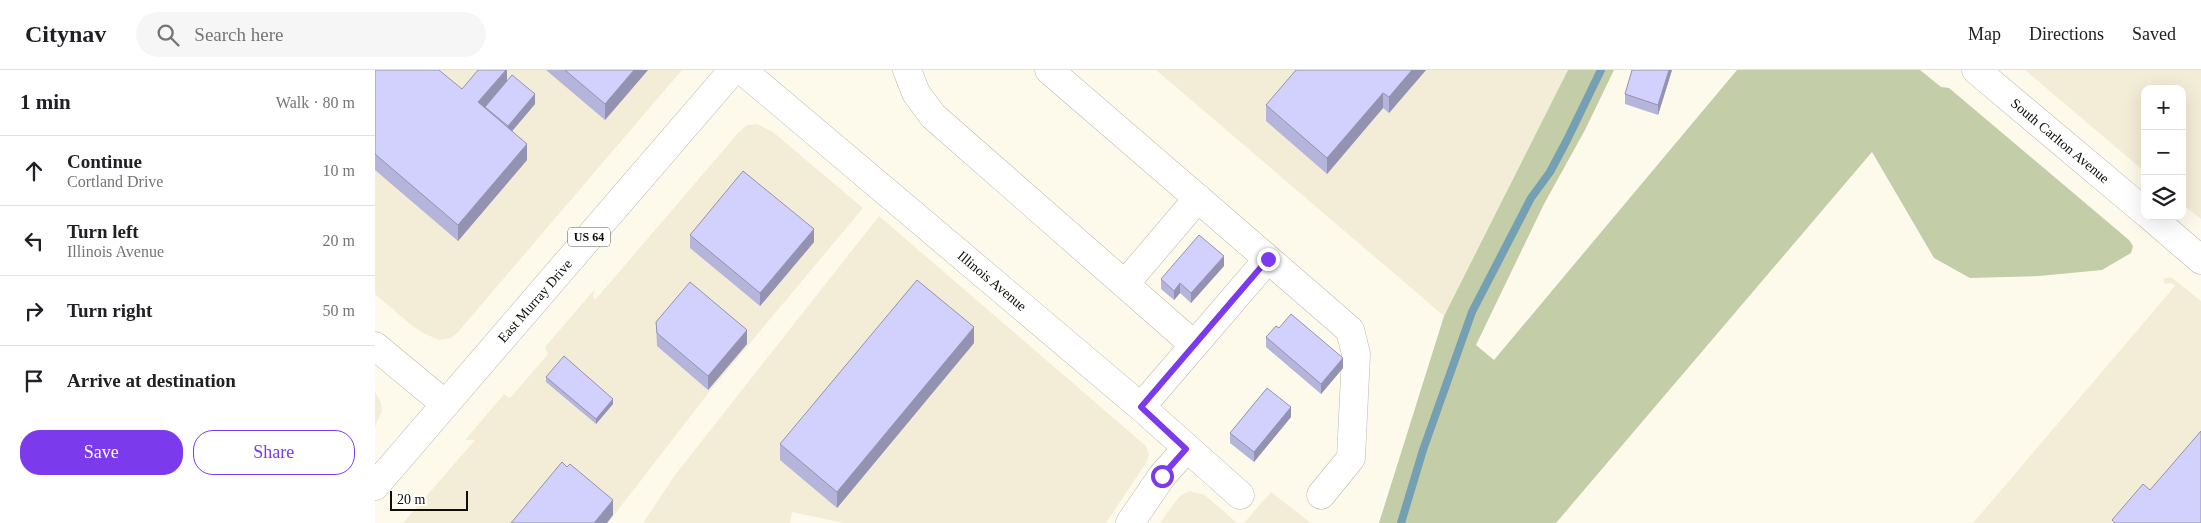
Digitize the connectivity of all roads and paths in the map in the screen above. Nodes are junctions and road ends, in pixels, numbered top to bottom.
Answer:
1 (733, 70) edge
2 (742, 70) edge
3 (907, 70) edge
4 (1049, 70) edge
5 (1976, 70) edge
6 (1198, 198) junction
7 (2141, 209) edge
8 (2155, 220) edge
9 (1268, 259) junction
10 (2201, 260) edge
11 (1125, 284) junction
12 (1193, 344) junction
13 (375, 346) edge
14 (445, 404) junction
15 (1141, 407) junction
16 (1186, 449) junction
17 (375, 486) edge
18 (1240, 495) dead end
19 (1321, 495) dead end
20 (1130, 523) edge

1 - 14 main road, East Murray Drive / US 64
2 - 15 main road, Illinois Avenue
3 - 11 main road
4 - 6 main road
5 - 7 main road, South Carlton Avenue
6 - 9 main road
6 - 11 main road
8 - 10 main road
9 - 12 main road
9 - 19 main road
11 - 12 main road
12 - 15 main road
13 - 14 main road
14 - 17 main road, East Murray Drive / US 64
15 - 16 main road, Illinois Avenue
16 - 18 main road, Illinois Avenue
16 - 20 main road

